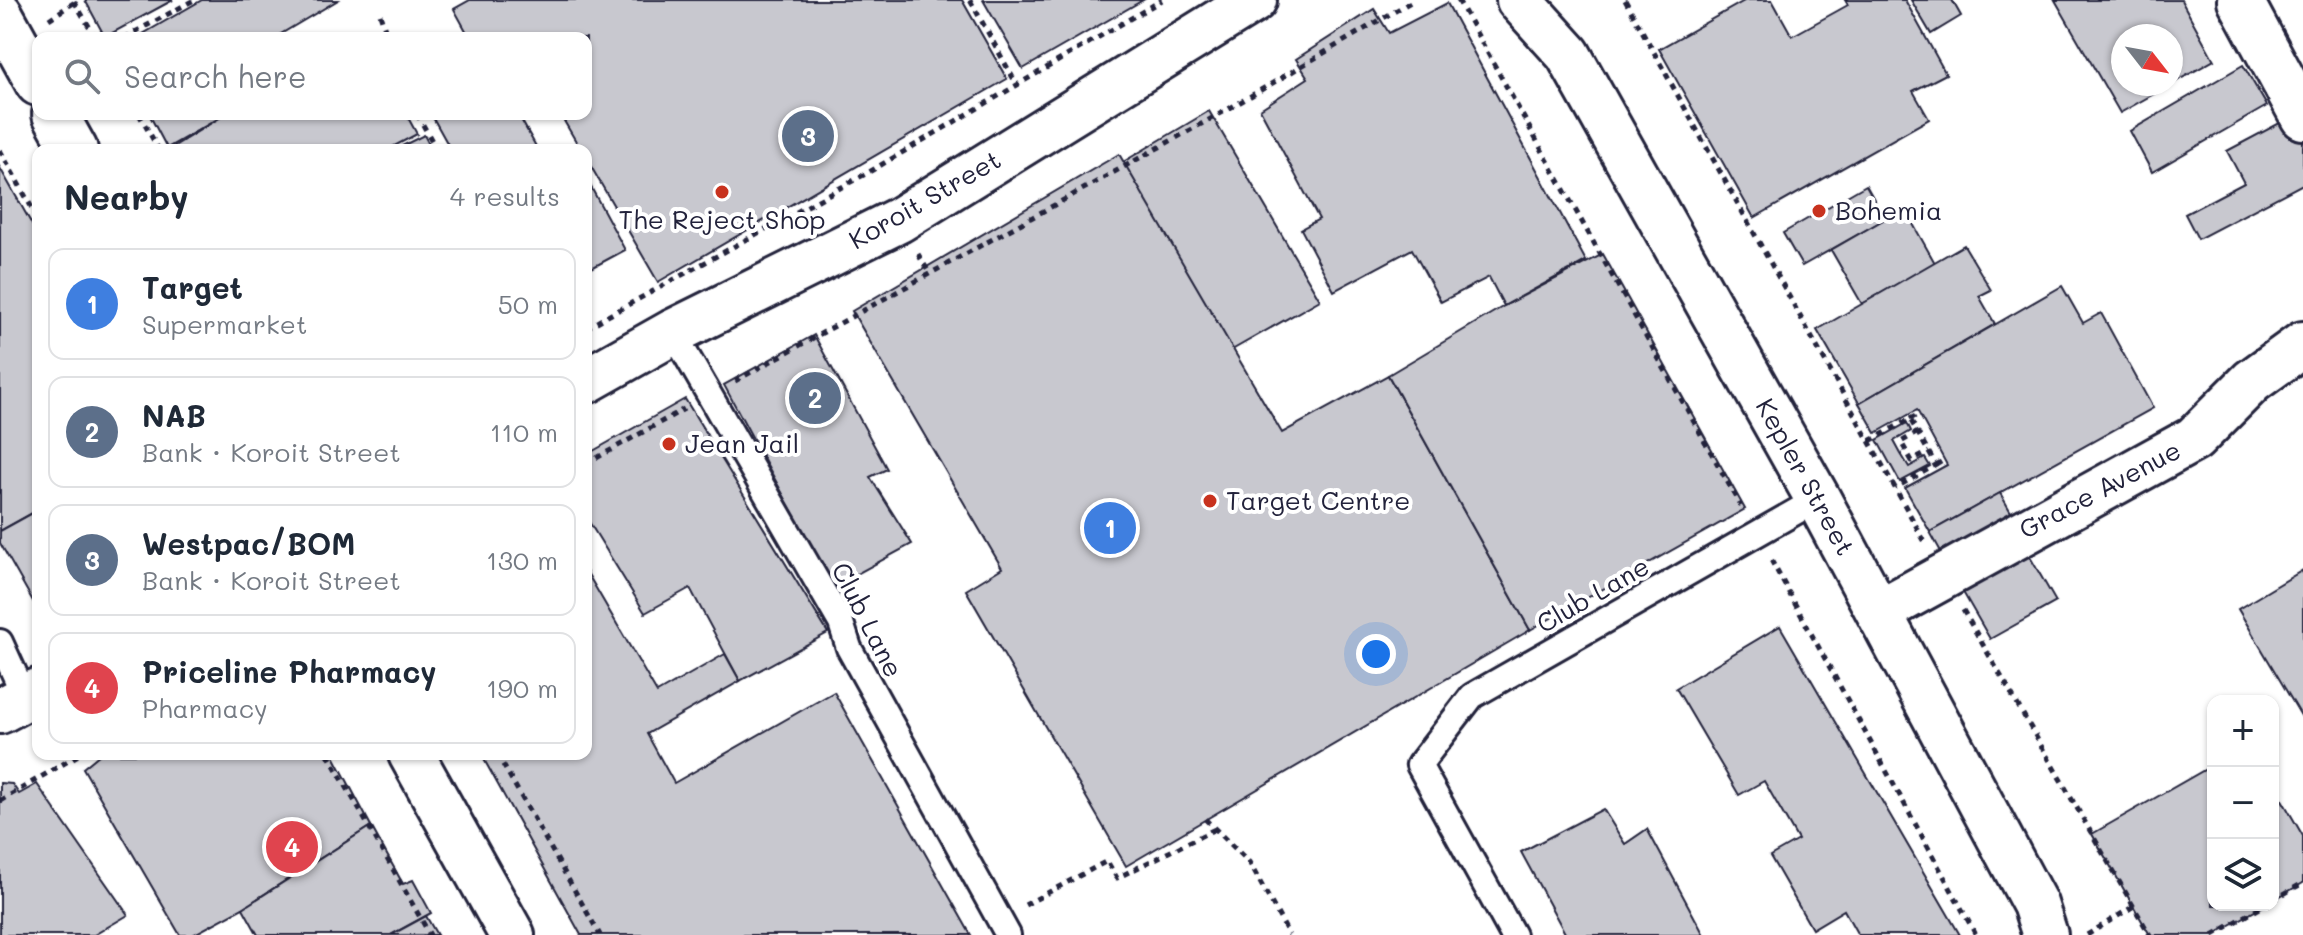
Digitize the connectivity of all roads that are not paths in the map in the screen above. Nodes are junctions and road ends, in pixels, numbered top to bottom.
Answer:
1 (1254, 0) edge
2 (1519, 0) edge
3 (1552, 0) edge
4 (2240, 0) edge
5 (0, 14) edge
6 (1568, 54) junction
7 (32, 72) edge
8 (2303, 117) edge
9 (58, 120) edge
10 (72, 144) edge
11 (673, 332) junction
12 (2303, 344) edge
13 (592, 378) edge
14 (1818, 499) junction
15 (1879, 612) junction
16 (0, 642) edge
17 (21, 700) edge
18 (414, 760) edge
19 (2040, 920) edge
20 (1003, 927) edge
21 (512, 935) edge
22 (1513, 935) edge
23 (2066, 935) edge

1 - 11 street, Koroit Street
2 - 6 street, Kepler Street
3 - 6 street, Kepler Street
4 - 8 street
5 - 7 street
6 - 14 street, Kepler Street
9 - 10 street
11 - 13 street, Koroit Street
11 - 20 lane, Club Lane
12 - 15 street, Grace Avenue
14 - 15 street, Kepler Street
14 - 22 lane, Club Lane
15 - 19 street, Kepler Street
16 - 17 lane
18 - 21 street
19 - 23 street, Kepler Street

